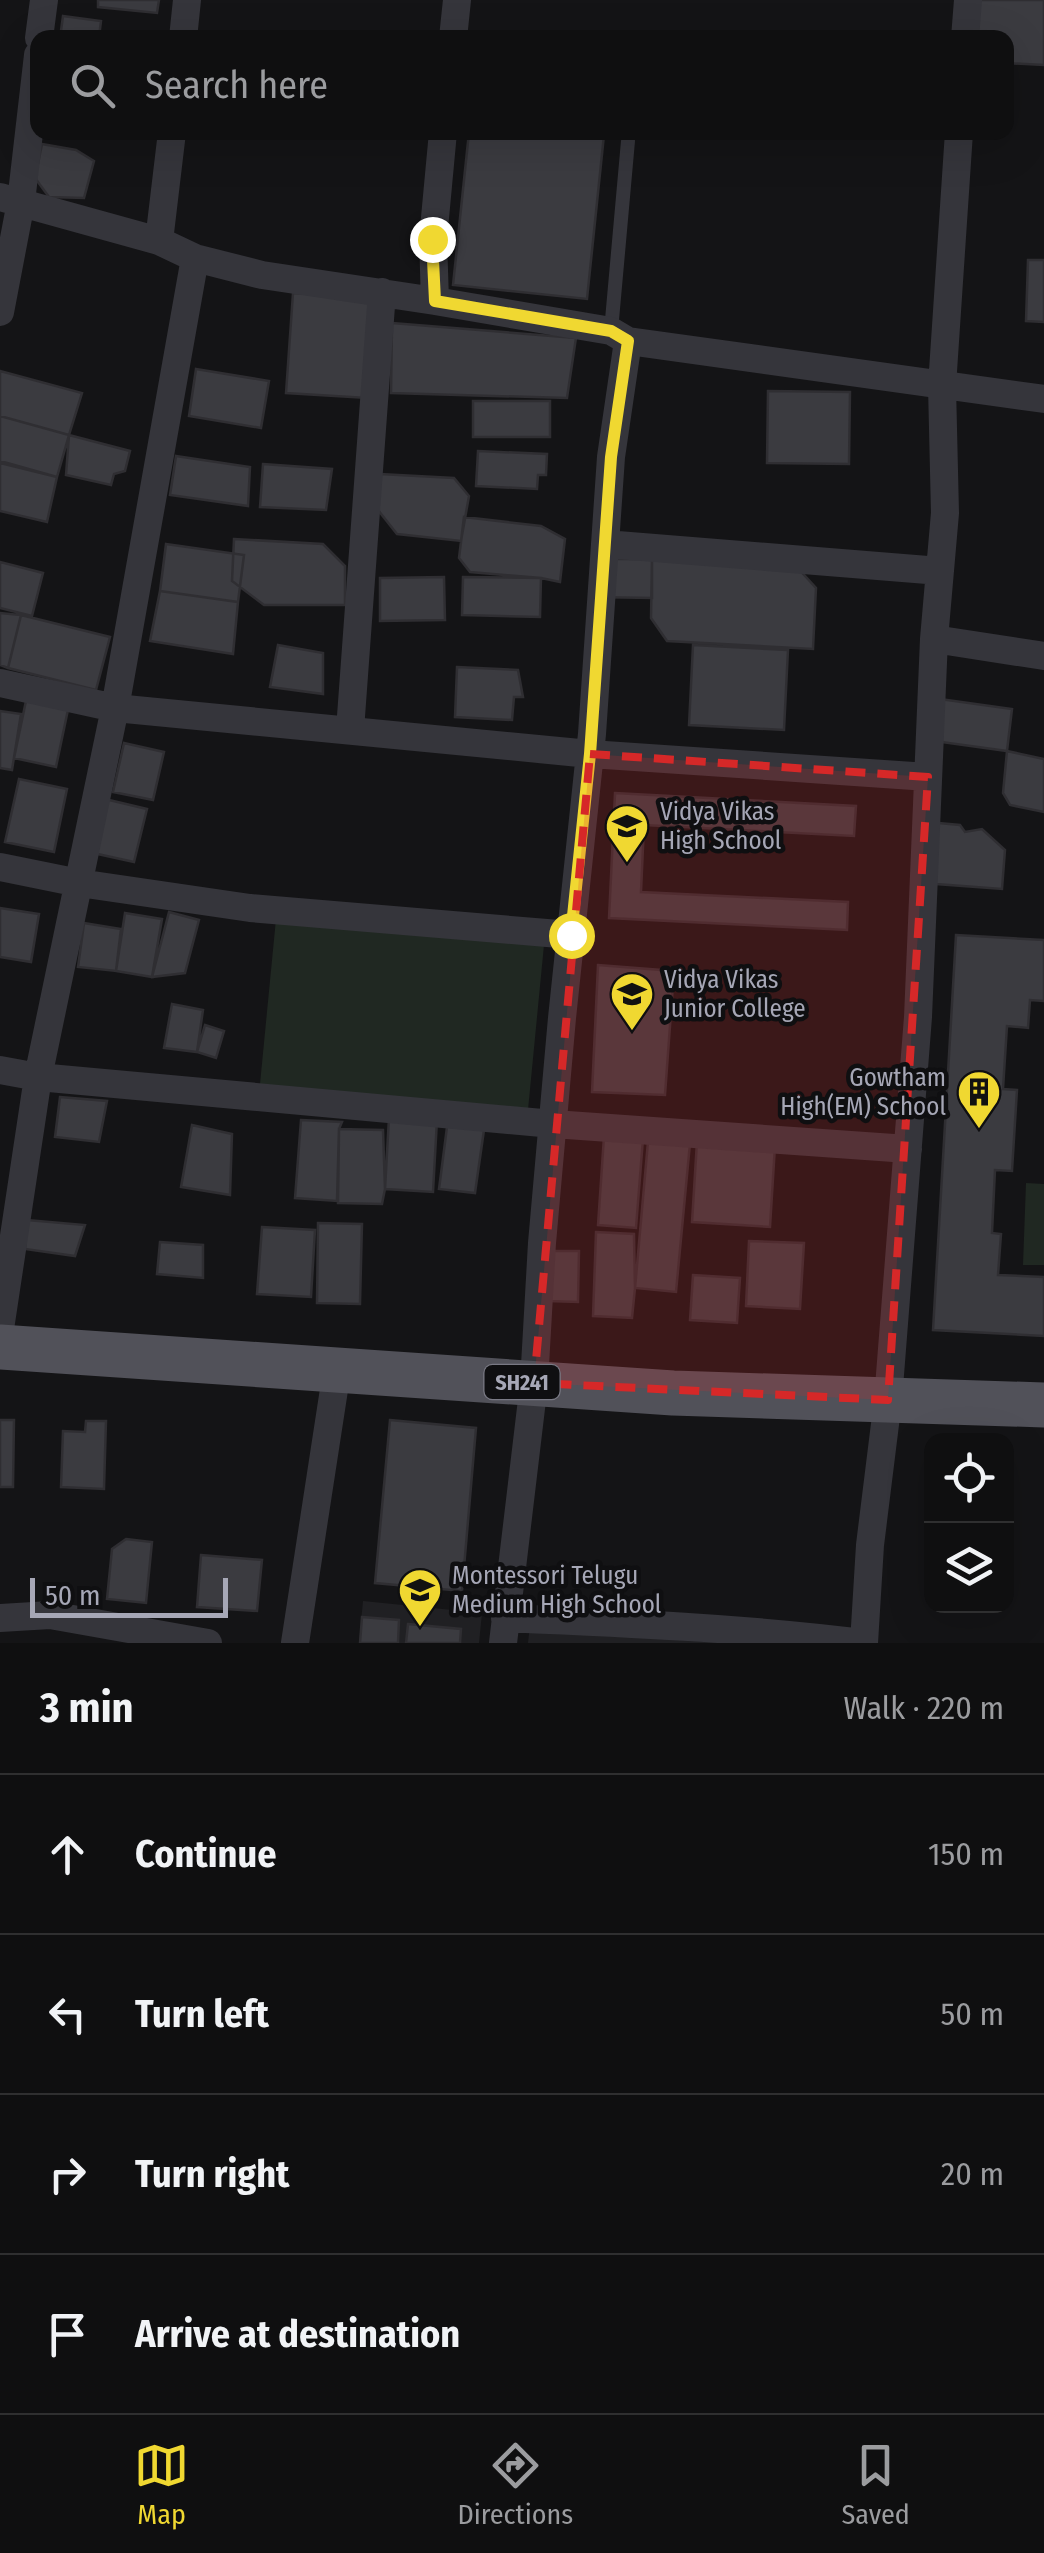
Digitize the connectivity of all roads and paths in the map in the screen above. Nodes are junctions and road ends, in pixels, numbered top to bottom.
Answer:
1 (44, 0) edge
2 (188, 0) edge
3 (457, 0) edge
4 (968, 0) edge
5 (41, 30) edge
6 (184, 30) edge
7 (454, 30) edge
8 (966, 30) edge
9 (30, 96) edge
10 (171, 140) edge
11 (442, 140) edge
12 (958, 140) edge
13 (628, 141) dead end
14 (10, 200) edge
15 (159, 241) junction
16 (195, 258) junction
17 (382, 292) junction
18 (435, 301) junction
19 (0, 312) edge
20 (619, 336) junction
21 (942, 386) junction
22 (1044, 399) edge
23 (605, 544) junction
24 (940, 571) junction
25 (934, 640) junction
26 (1044, 656) edge
27 (0, 683) edge
28 (115, 708) junction
29 (350, 730) junction
30 (590, 754) junction
31 (928, 777) junction
32 (0, 867) edge
33 (79, 883) junction
34 (571, 935) junction
35 (0, 1070) edge
36 (38, 1077) junction
37 (553, 1124) junction
38 (908, 1149) junction
39 (0, 1329) edge
40 (0, 1348) edge
41 (337, 1370) junction
42 (534, 1383) junction
43 (888, 1400) junction
44 (1044, 1404) edge
45 (0, 1618) edge
46 (504, 1630) edge
47 (208, 1643) edge
48 (295, 1643) edge
49 (864, 1643) edge

1 - 5 street
2 - 6 street
3 - 7 street
4 - 8 street
9 - 14 street
10 - 15 street
11 - 18 street
12 - 21 street
13 - 20 lane
14 - 15 street
14 - 19 street
15 - 16 street
16 - 17 street
16 - 28 street
17 - 18 street
17 - 29 street
18 - 20 street
20 - 21 street
20 - 23 street
21 - 22 street
21 - 24 street
23 - 24 street
23 - 30 street
24 - 25 street
25 - 26 street
25 - 31 street
27 - 28 street
28 - 29 street
28 - 33 street
29 - 30 street
30 - 31 street
30 - 34 street
31 - 38 street
32 - 33 street
33 - 34 street
33 - 36 street
34 - 37 street
35 - 36 street
36 - 37 street
36 - 39 street
37 - 38 street
37 - 42 street
38 - 43 street
40 - 41 main road, SH241
41 - 42 main road, SH241
41 - 48 street
42 - 43 main road, SH241
42 - 46 street
43 - 44 main road, SH241
43 - 49 street
45 - 47 street
46 - 49 street

